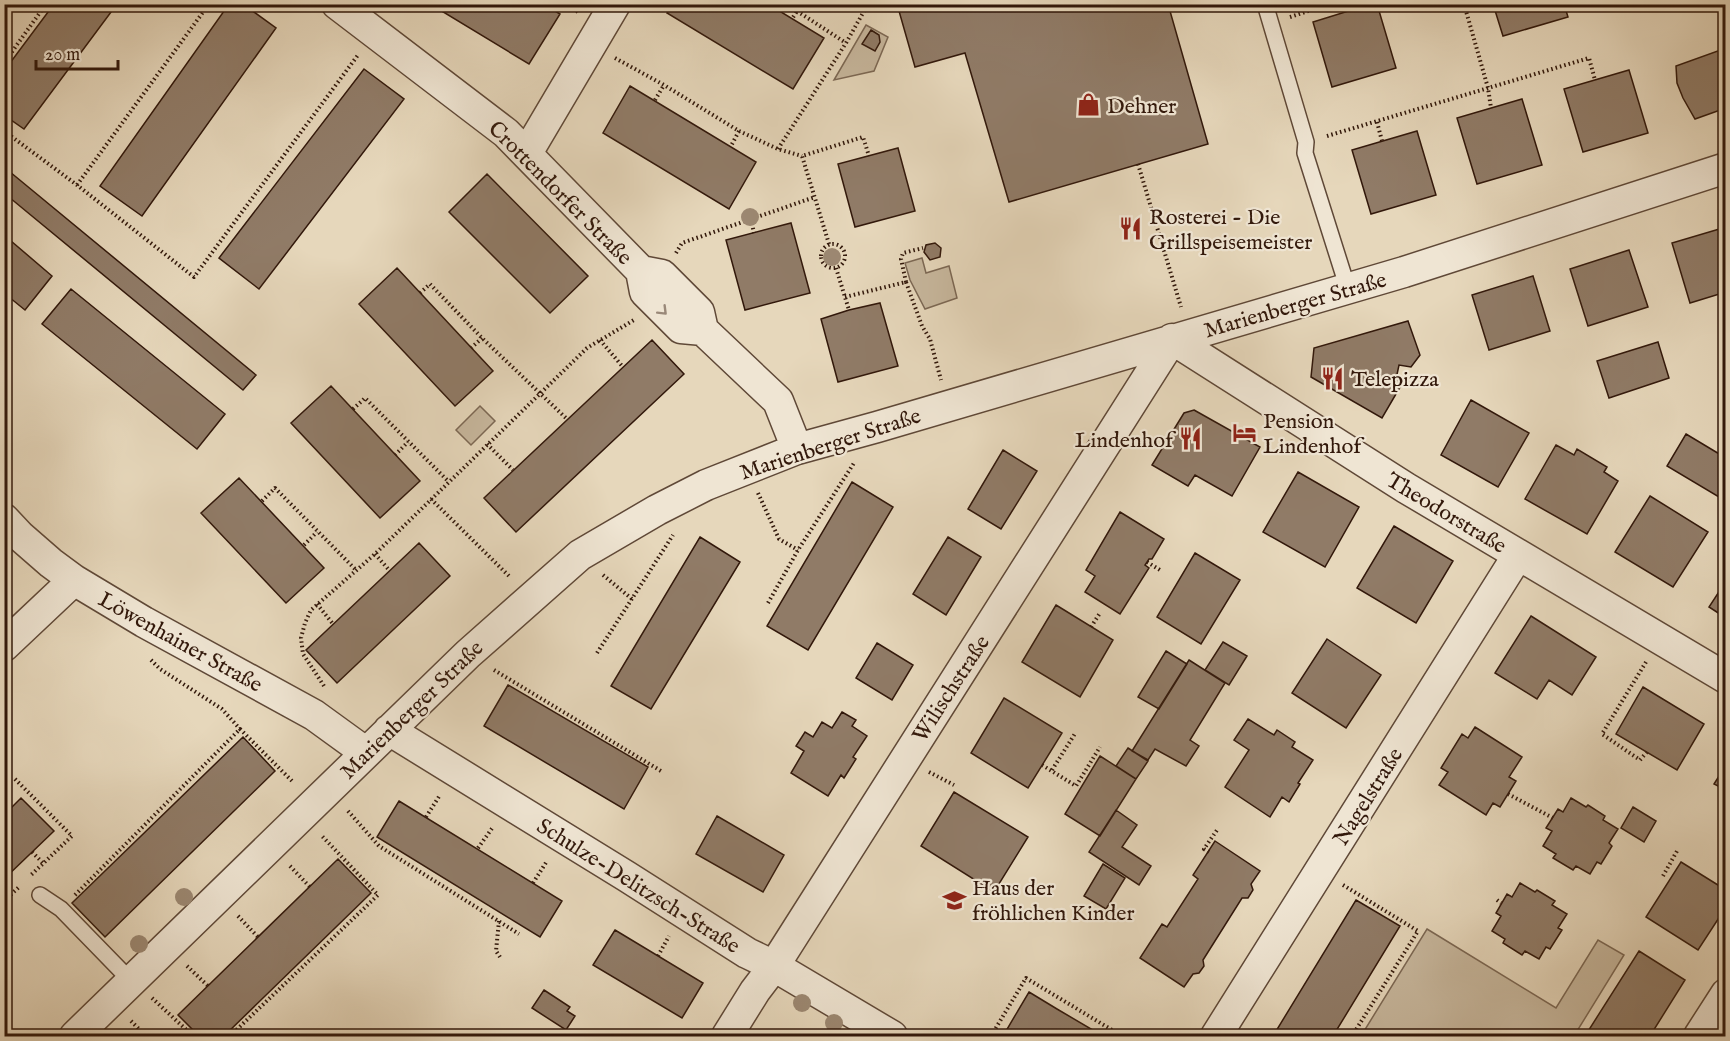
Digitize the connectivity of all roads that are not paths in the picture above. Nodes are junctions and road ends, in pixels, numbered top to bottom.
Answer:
1 (337, 4) edge
2 (615, 4) edge
3 (1265, 4) edge
4 (527, 153) junction
5 (1725, 168) edge
6 (640, 271) junction
7 (1348, 289) junction
8 (703, 330) junction
9 (1180, 337) junction
10 (797, 448) junction
11 (4, 519) edge
12 (1518, 555) junction
13 (74, 580) junction
14 (4, 646) edge
15 (1725, 678) edge
16 (389, 730) junction
17 (365, 753) junction
18 (40, 895) dead end
19 (774, 966) junction
20 (141, 989) junction
21 (1725, 994) edge
22 (75, 1036) edge
23 (727, 1036) edge
24 (892, 1036) edge
25 (1216, 1036) edge
26 (1699, 1036) edge

1 - 4 street, Crottendorfer Straße
2 - 4 street
3 - 7 lane
4 - 6 street, Crottendorfer Straße
5 - 7 street, Marienberger Straße
6 - 8 street, Crottendorfer Straße
6 -> 8 street, Crottendorfer Straße
7 - 9 street, Marienberger Straße
8 - 10 street, Crottendorfer Straße
9 - 10 street, Marienberger Straße
9 - 12 street, Theodorstraße
9 - 19 street, Wilischstraße
10 - 16 street, Marienberger Straße
11 - 13 street, Löwenhainer Straße
12 - 15 street, Theodorstraße
12 - 25 street, Nagelstraße
13 - 14 street
13 - 17 street, Löwenhainer Straße
16 - 17 street, Marienberger Straße
16 - 19 street, Schulze-Delitzsch-Straße
17 - 20 street, Marienberger Straße
18 - 20 lane
19 - 23 street, Wilischstraße
19 - 24 street, Schulze-Delitzsch-Straße
20 - 22 street, Marienberger Straße
21 - 26 street

